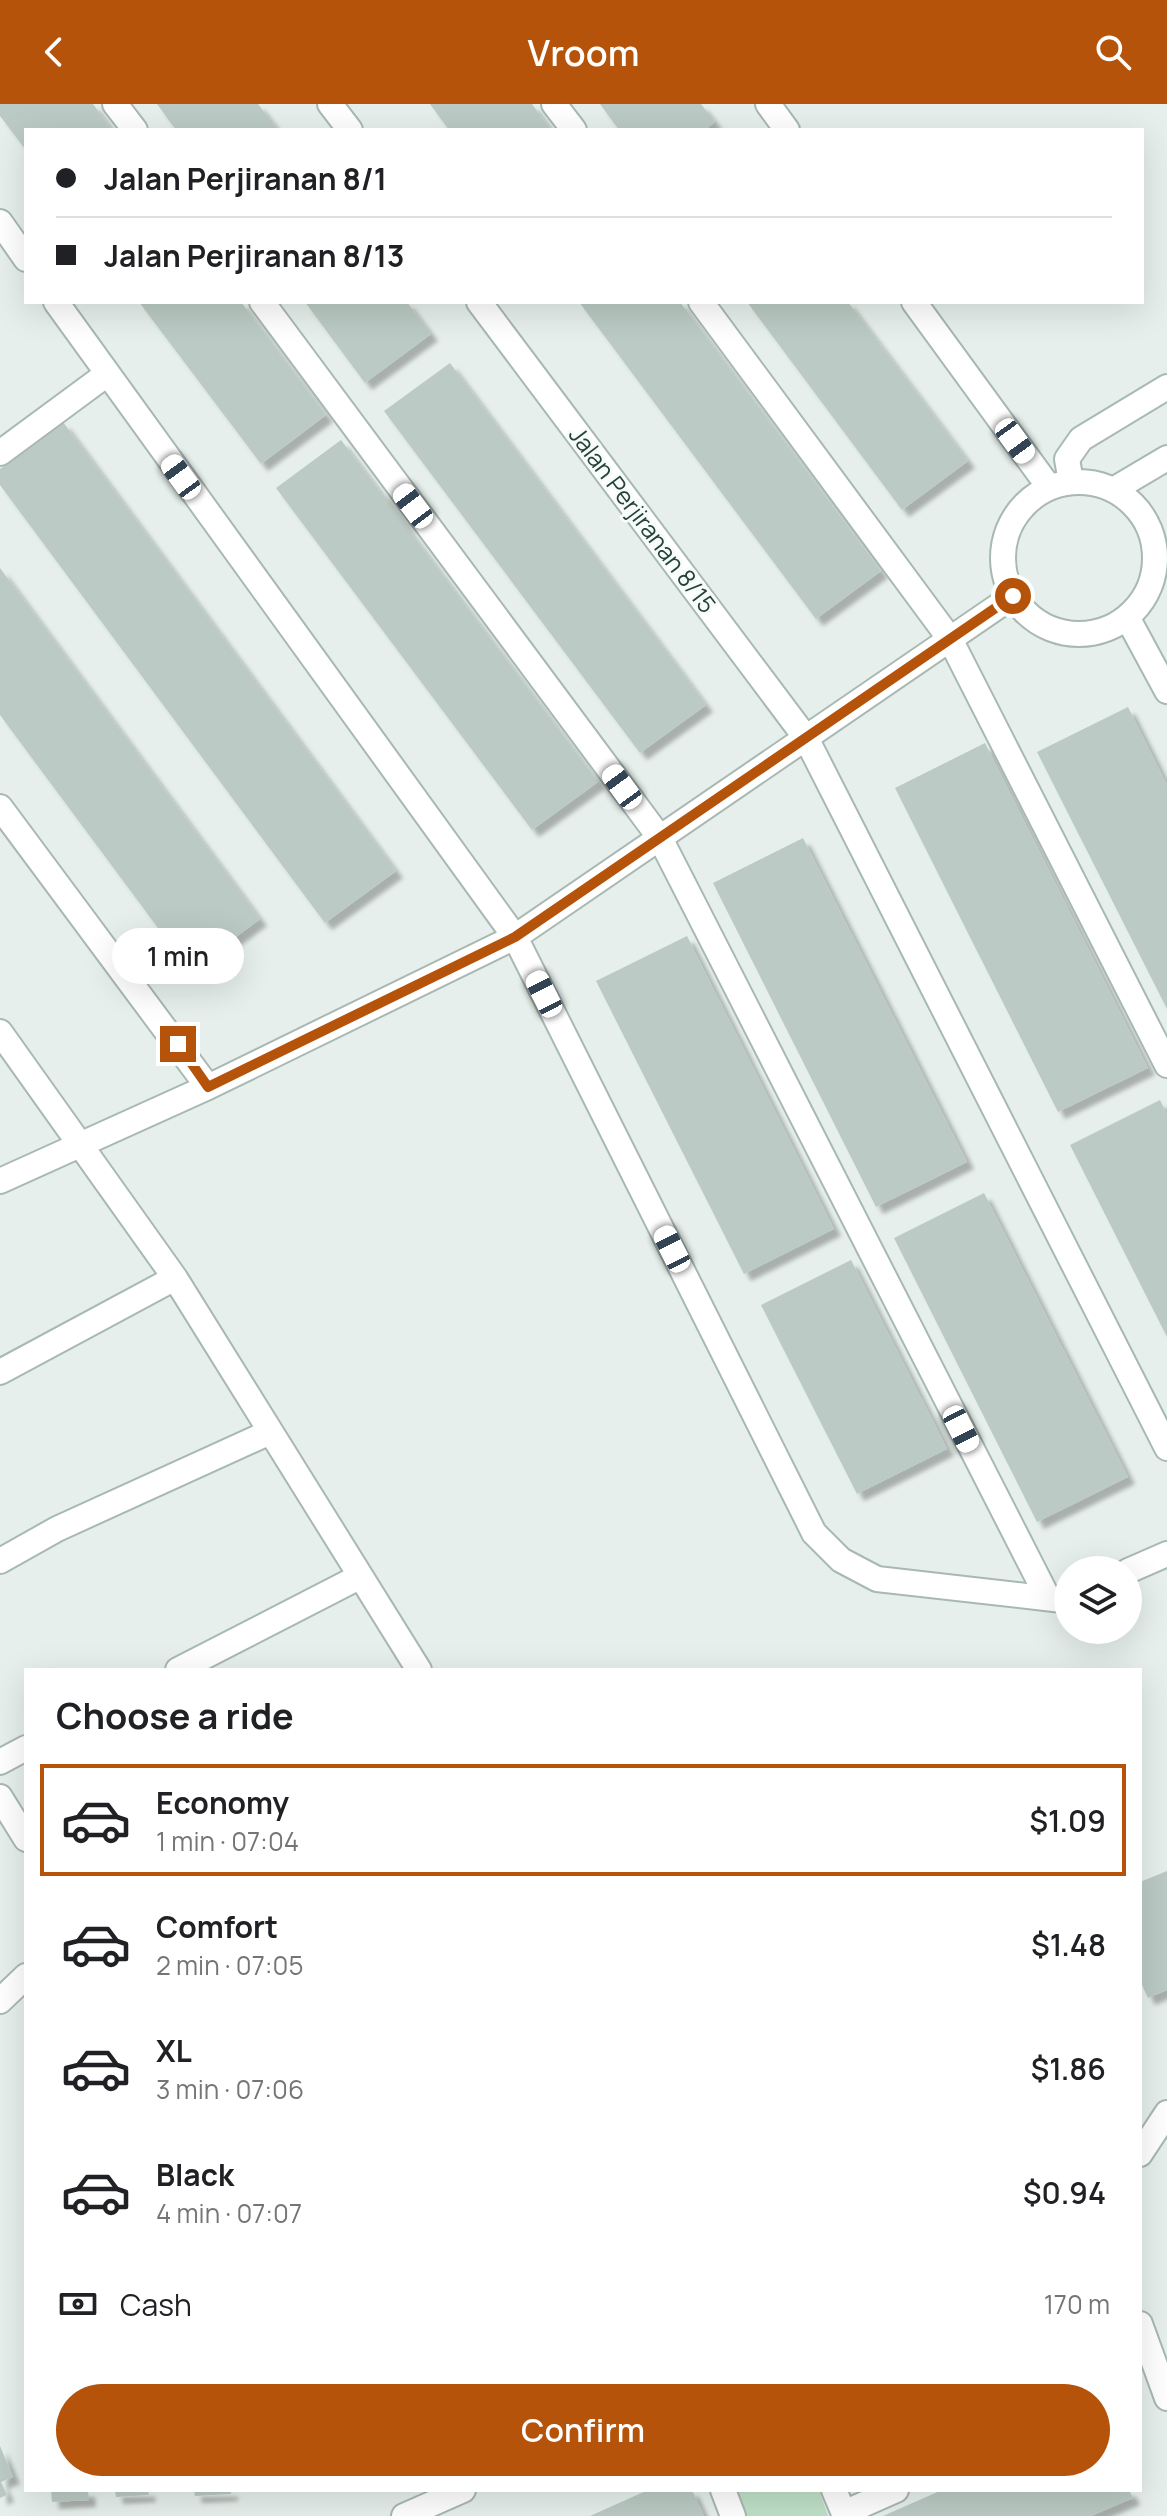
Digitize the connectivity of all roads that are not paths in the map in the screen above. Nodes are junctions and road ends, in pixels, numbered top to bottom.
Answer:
1 (115, 104) edge
2 (330, 104) edge
3 (554, 104) edge
4 (768, 104) edge
5 (133, 128) edge
6 (348, 128) edge
7 (572, 128) edge
8 (786, 128) edge
9 (0, 222) edge
10 (24, 256) edge
11 (57, 304) edge
12 (263, 304) edge
13 (480, 304) edge
14 (702, 304) edge
15 (916, 304) edge
16 (107, 374) junction
17 (1167, 387) edge
18 (0, 453) edge
19 (1167, 458) edge
20 (1060, 484) junction
21 (1113, 490) junction
22 (1157, 521) edge
23 (1160, 574) edge
24 (1013, 596) junction
25 (1127, 617) junction
26 (950, 639) junction
27 (1167, 691) edge
28 (806, 738) junction
29 (0, 807) edge
30 (660, 838) junction
31 (515, 937) junction
32 (0, 1032) edge
33 (1167, 1065) edge
34 (208, 1087) junction
35 (81, 1144) junction
36 (0, 1181) edge
37 (175, 1278) junction
38 (0, 1372) edge
39 (270, 1432) junction
40 (1167, 1448) edge
41 (1167, 1554) edge
42 (0, 1561) edge
43 (1142, 1565) edge
44 (359, 1577) junction
45 (1054, 1590) edge
46 (1054, 1598) edge
47 (182, 1668) edge
48 (418, 1668) edge
49 (24, 1749) edge
50 (0, 1762) edge
51 (0, 1797) edge
52 (24, 1836) edge
53 (24, 1978) edge
54 (0, 2001) edge
55 (1167, 2113) edge
56 (1142, 2151) edge
57 (1142, 2332) edge
58 (1155, 2385) edge
59 (458, 2492) edge
60 (724, 2492) edge
61 (889, 2492) edge
62 (841, 2506) edge
63 (404, 2516) edge
64 (733, 2516) edge

1 - 5 street
2 - 6 street
3 - 7 street
4 - 8 street
9 - 10 street
11 - 16 street
12 - 30 street
13 - 28 street, Jalan Perjiranan 8/15
14 - 26 street
15 - 20 street
16 - 18 street
16 - 31 street
17 - 20 street
19 - 21 street
20 - 21 street
20 - 24 street
21 - 22 street
22 - 23 street
23 - 25 street
24 - 25 street
24 - 26 street
25 - 27 street
26 - 28 street
26 - 33 street
28 - 30 street
28 - 40 street, Jalan Perjiranan 8/15
29 - 34 street
30 - 31 street
30 - 45 street
31 - 34 street
31 - 46 street
32 - 35 street
34 - 35 street
35 - 36 street
35 - 37 street
37 - 38 street
37 - 39 street
39 - 42 street
39 - 44 street
41 - 43 street
44 - 47 street
44 - 48 street
49 - 50 street
51 - 52 street
53 - 54 street
55 - 56 street
57 - 58 street
59 - 63 street
60 - 64 street
61 - 62 street

